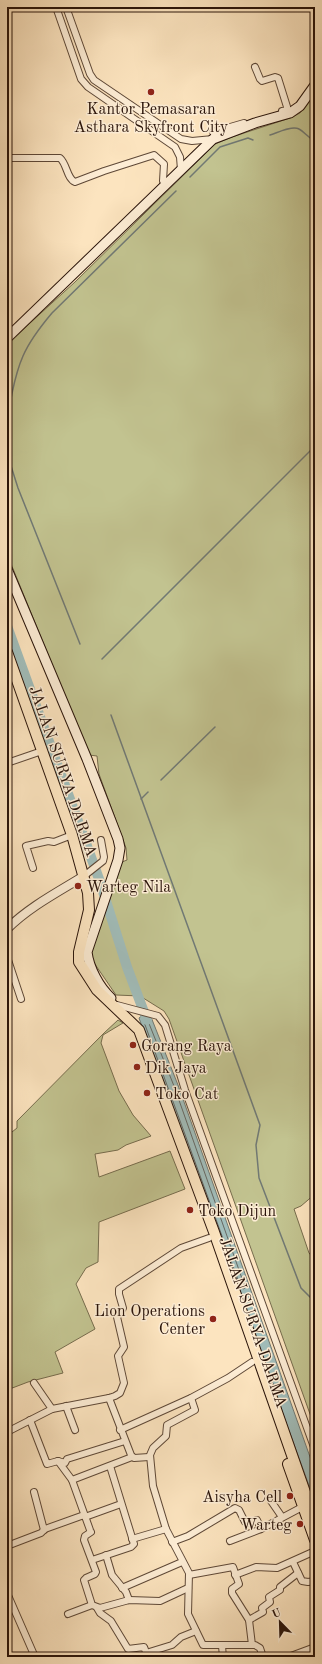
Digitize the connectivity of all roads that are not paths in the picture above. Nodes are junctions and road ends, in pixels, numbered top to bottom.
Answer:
1 (67, 7) edge
2 (57, 9) edge
3 (255, 67) dead end
4 (315, 86) edge
5 (289, 111) junction
6 (146, 115) junction
7 (140, 122) junction
8 (214, 138) junction
9 (7, 158) edge
10 (181, 170) junction
11 (166, 184) junction
12 (7, 338) edge
13 (7, 570) edge
14 (8, 656) edge
15 (42, 751) junction
16 (7, 763) edge
17 (72, 835) junction
18 (101, 840) dead end
19 (33, 868) dead end
20 (87, 874) junction
21 (7, 929) edge
22 (7, 957) edge
23 (21, 999) dead end
24 (117, 1004) junction
25 (131, 1023) junction
26 (209, 1238) junction
27 (252, 1362) junction
28 (34, 1383) dead end
29 (109, 1398) junction
30 (191, 1398) junction
31 (66, 1406) junction
32 (52, 1409) junction
33 (30, 1420) junction
34 (75, 1430) dead end
35 (120, 1430) junction
36 (7, 1432) edge
37 (125, 1441) junction
38 (315, 1450) edge
39 (132, 1457) junction
40 (149, 1457) junction
41 (58, 1461) junction
42 (110, 1466) junction
43 (72, 1480) junction
44 (34, 1492) dead end
45 (271, 1501) dead end
46 (121, 1504) junction
47 (306, 1505) junction
48 (85, 1516) junction
49 (282, 1517) junction
50 (315, 1521) edge
51 (166, 1529) junction
52 (261, 1529) junction
53 (44, 1530) junction
54 (132, 1539) junction
55 (315, 1540) edge
56 (230, 1541) dead end
57 (172, 1542) junction
58 (7, 1546) edge
59 (315, 1551) edge
60 (106, 1555) junction
61 (92, 1560) junction
62 (182, 1562) junction
63 (293, 1562) junction
64 (298, 1573) junction
65 (189, 1575) junction
66 (235, 1575) junction
67 (315, 1581) edge
68 (122, 1588) junction
69 (188, 1588) junction
70 (7, 1593) edge
71 (129, 1600) junction
72 (94, 1607) junction
73 (68, 1614) dead end
74 (249, 1620) junction
75 (196, 1631) junction
76 (252, 1645) junction
77 (222, 1646) junction
78 (315, 1647) edge
79 (147, 1655) edge
80 (35, 1657) edge
81 (223, 1657) edge
82 (263, 1657) edge
83 (288, 1657) edge

1 - 2 street
1 - 6 street
2 - 7 street
3 - 5 street
4 - 5 main road
5 - 8 main road
6 - 7 street
6 - 8 street
7 - 10 street
8 - 10 main road
9 - 11 street
10 - 11 main road
11 - 12 main road
13 - 24 main road
14 - 15 main road, JALAN SURYA DARMA
15 - 16 street
15 - 17 main road, JALAN SURYA DARMA
17 - 19 street
17 - 20 main road, JALAN SURYA DARMA
18 - 20 street
20 - 21 street
20 - 25 main road, JALAN SURYA DARMA
22 - 23 street
24 - 25 main road
24 - 38 street
25 - 26 main road, JALAN SURYA DARMA
25 - 47 main road, JALAN SURYA DARMA
26 - 27 main road, JALAN SURYA DARMA
26 - 29 street
27 - 30 street
27 - 47 main road, JALAN SURYA DARMA
28 - 32 street
29 - 31 street
29 - 35 street
30 - 35 street
30 - 40 street
31 - 32 street
31 - 34 street
32 - 33 street
33 - 36 street
33 - 41 street
35 - 37 street
37 - 39 street
37 - 41 street
39 - 40 street
39 - 42 street
40 - 51 street
41 - 43 street
42 - 43 street
42 - 46 street
43 - 48 street
44 - 53 street
45 - 49 street
46 - 48 street
46 - 54 street
47 - 49 street
47 - 50 main road, JALAN SURYA DARMA
47 - 55 main road, JALAN SURYA DARMA
48 - 53 street
48 - 61 street
49 - 52 street
51 - 54 street
51 - 57 street
52 - 56 street
52 - 57 street
53 - 58 street
54 - 60 street
57 - 62 street
59 - 63 street
60 - 61 street
60 - 68 street
61 - 72 street
62 - 65 street
62 - 68 street
63 - 64 street
63 - 66 street
64 - 67 street
64 - 74 street
65 - 66 street
65 - 69 street
66 - 74 street
68 - 71 street
69 - 71 street
69 - 75 street
70 - 80 street
71 - 72 street
72 - 73 street
72 - 79 street
74 - 76 street
75 - 77 street
75 - 79 street
76 - 77 street
76 - 82 street
77 - 81 street
78 - 83 street

